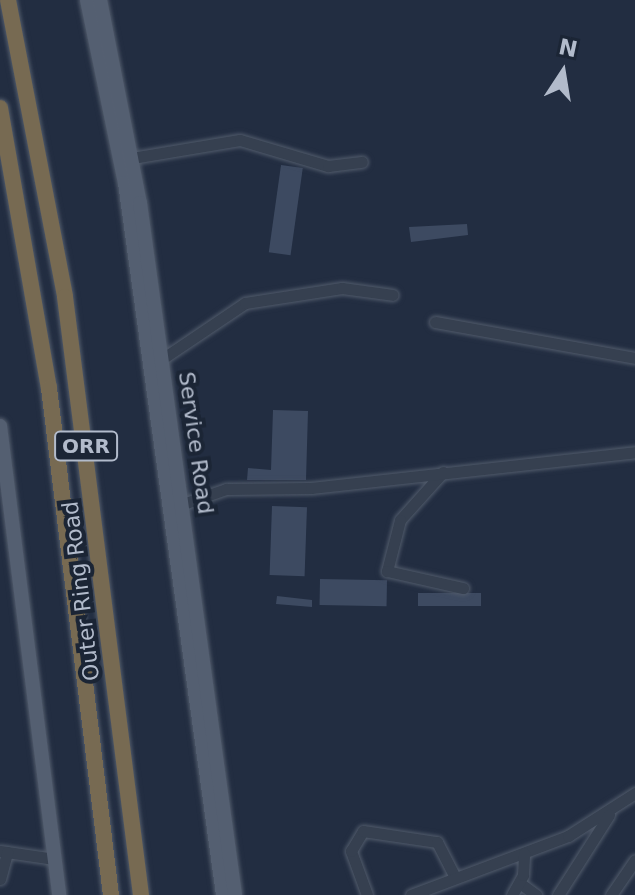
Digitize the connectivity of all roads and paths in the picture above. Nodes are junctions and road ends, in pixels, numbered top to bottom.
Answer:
1 (8, 0) edge
2 (87, 0) edge
3 (100, 0) edge
4 (0, 108) edge
5 (132, 158) junction
6 (362, 162) dead end
7 (393, 295) dead end
8 (435, 322) dead end
9 (635, 358) edge
10 (162, 359) junction
11 (0, 426) edge
12 (635, 452) edge
13 (443, 472) junction
14 (183, 504) junction
15 (463, 588) dead end
16 (635, 793) edge
17 (609, 815) junction
18 (4, 851) edge
19 (524, 853) junction
20 (54, 859) junction
21 (635, 860) edge
22 (454, 876) junction
23 (0, 879) edge
24 (521, 884) junction
25 (59, 895) edge
26 (111, 895) edge
27 (141, 895) edge
28 (223, 895) edge
29 (235, 895) edge
30 (367, 895) edge
31 (411, 895) edge
32 (512, 895) edge
33 (536, 895) edge
34 (558, 895) edge
35 (611, 895) edge

1 - 27 highway, Outer Ring Road / ORR
2 - 28 main road
3 - 5 main road, Service Road
4 - 26 highway, Outer Ring Road / ORR
5 - 6 street
5 - 10 main road, Service Road
7 - 10 street
8 - 9 street
10 - 14 main road, Service Road
11 - 20 main road
12 - 13 street
13 - 14 street
13 - 15 street
14 - 29 main road, Service Road
16 - 17 street
17 - 19 street
17 - 34 street
18 - 20 street
18 - 23 street
19 - 22 street
19 - 24 street
20 - 25 main road
21 - 35 street
22 - 30 street
22 - 31 street
24 - 32 street
24 - 33 street

